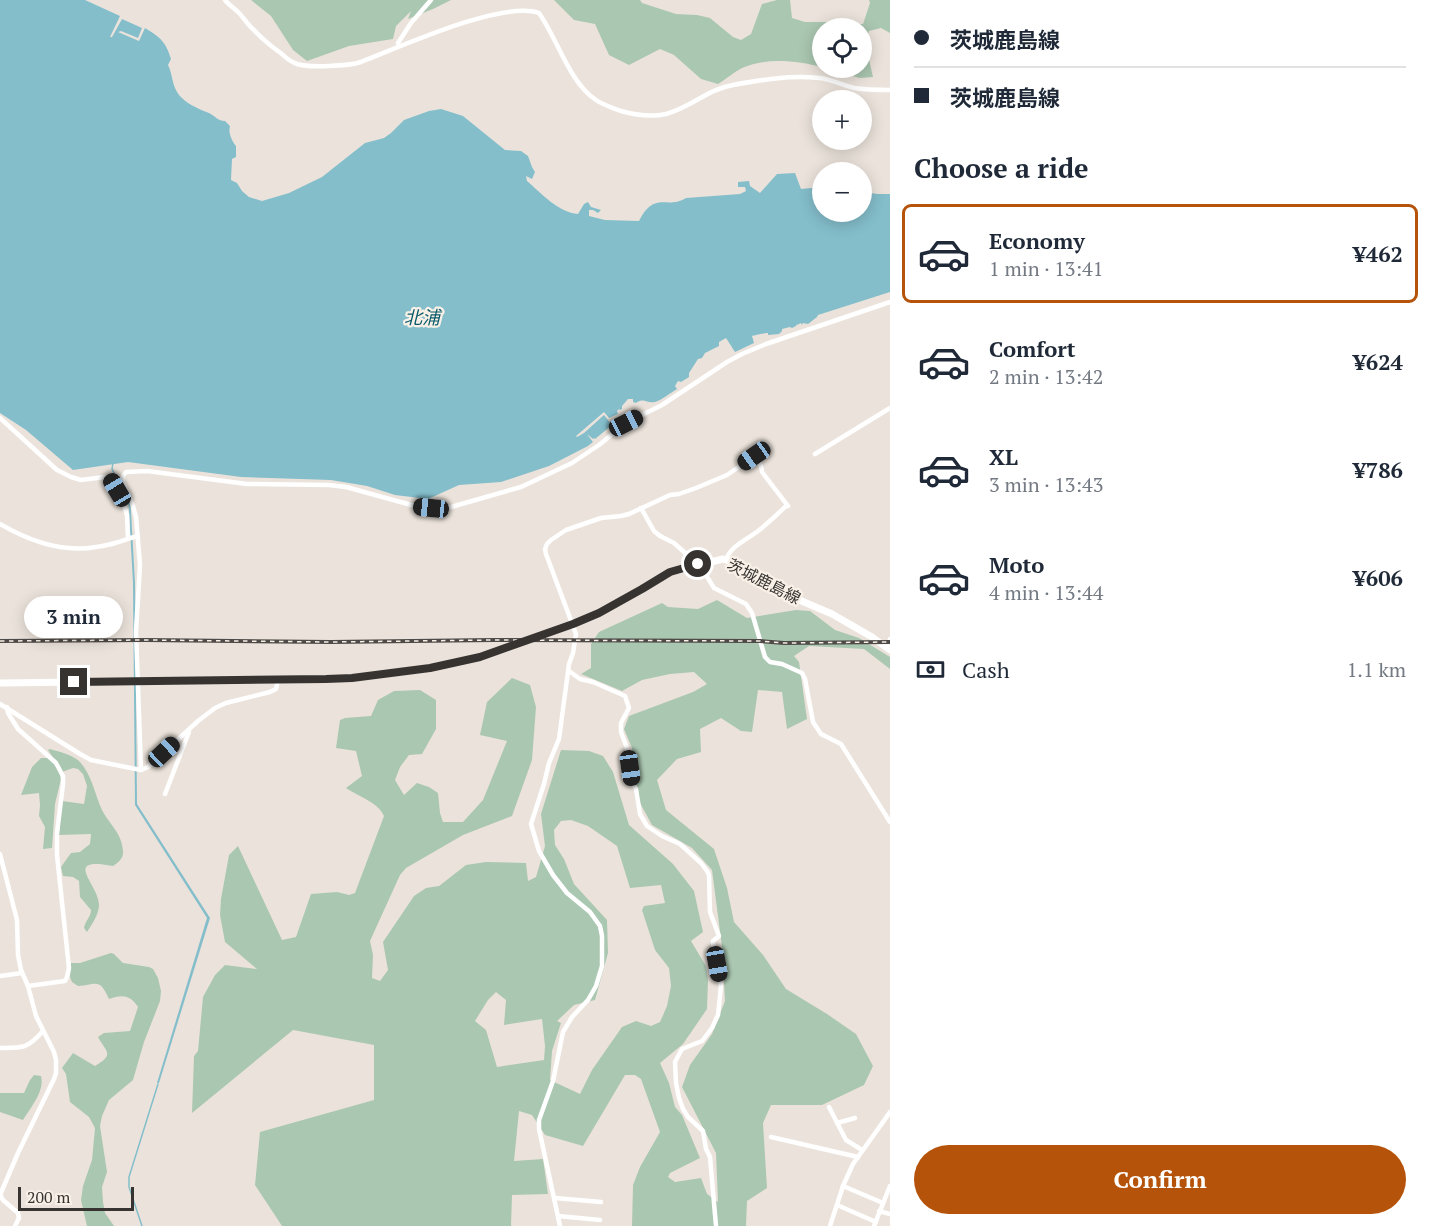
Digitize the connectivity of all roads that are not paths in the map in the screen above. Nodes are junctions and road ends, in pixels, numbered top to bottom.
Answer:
1 (225, 0) edge
2 (431, 0) edge
3 (526, 5) dead end
4 (413, 35) dead end
5 (398, 44) junction
6 (890, 90) edge
7 (890, 302) edge
8 (890, 408) edge
9 (0, 418) edge
10 (815, 454) dead end
11 (641, 508) junction
12 (0, 524) edge
13 (138, 536) junction
14 (128, 538) junction
15 (726, 560) junction
16 (698, 564) junction
17 (573, 624) junction
18 (890, 639) edge
19 (890, 650) edge
20 (568, 671) junction
21 (278, 680) junction
22 (135, 681) junction
23 (0, 683) edge
24 (0, 704) edge
25 (7, 707) junction
26 (190, 729) junction
27 (138, 770) junction
28 (165, 794) dead end
29 (890, 822) edge
30 (0, 854) edge
31 (21, 970) junction
32 (0, 976) edge
33 (28, 986) junction
34 (43, 1031) junction
35 (0, 1048) edge
36 (829, 1107) dead end
37 (890, 1112) edge
38 (855, 1118) dead end
39 (837, 1123) junction
40 (771, 1137) dead end
41 (862, 1150) junction
42 (858, 1156) junction
43 (843, 1185) junction
44 (890, 1186) edge
45 (0, 1196) edge
46 (555, 1198) junction
47 (601, 1202) dead end
48 (883, 1203) junction
49 (837, 1205) junction
50 (879, 1211) junction
51 (890, 1214) edge
52 (558, 1216) junction
53 (600, 1220) dead end
54 (875, 1224) edge
55 (15, 1226) edge
56 (560, 1226) edge
57 (716, 1226) edge
58 (830, 1226) edge

1 - 5 street
2 - 5 street
3 - 6 street
4 - 5 street
7 - 13 street
8 - 10 street
9 - 14 street
11 - 15 street
11 - 16 street
11 - 17 street
12 - 14 street
13 - 14 street
13 - 22 street
15 - 16 main road, 茨城鹿島線
15 - 19 main road, 茨城鹿島線
16 - 17 main road, 茨城鹿島線
16 - 29 street
17 - 20 street
17 - 21 main road, 茨城鹿島線
18 - 19 street
20 - 46 street
20 - 57 street
21 - 22 main road, 茨城鹿島線
21 - 26 street
22 - 23 main road, 茨城鹿島線
22 - 27 street
24 - 25 street
25 - 27 street
25 - 33 street
26 - 27 street
26 - 28 street
30 - 31 street
31 - 32 street
31 - 33 street
33 - 34 street
34 - 35 street
34 - 45 street
36 - 39 street
37 - 41 street
38 - 39 street
39 - 41 street
40 - 42 street
41 - 42 street
42 - 43 street
43 - 48 street
43 - 49 street
44 - 48 street
45 - 55 street
46 - 47 street
46 - 52 street
48 - 50 street
49 - 54 street
49 - 58 street
50 - 51 street
50 - 54 street
52 - 53 street
52 - 56 street

